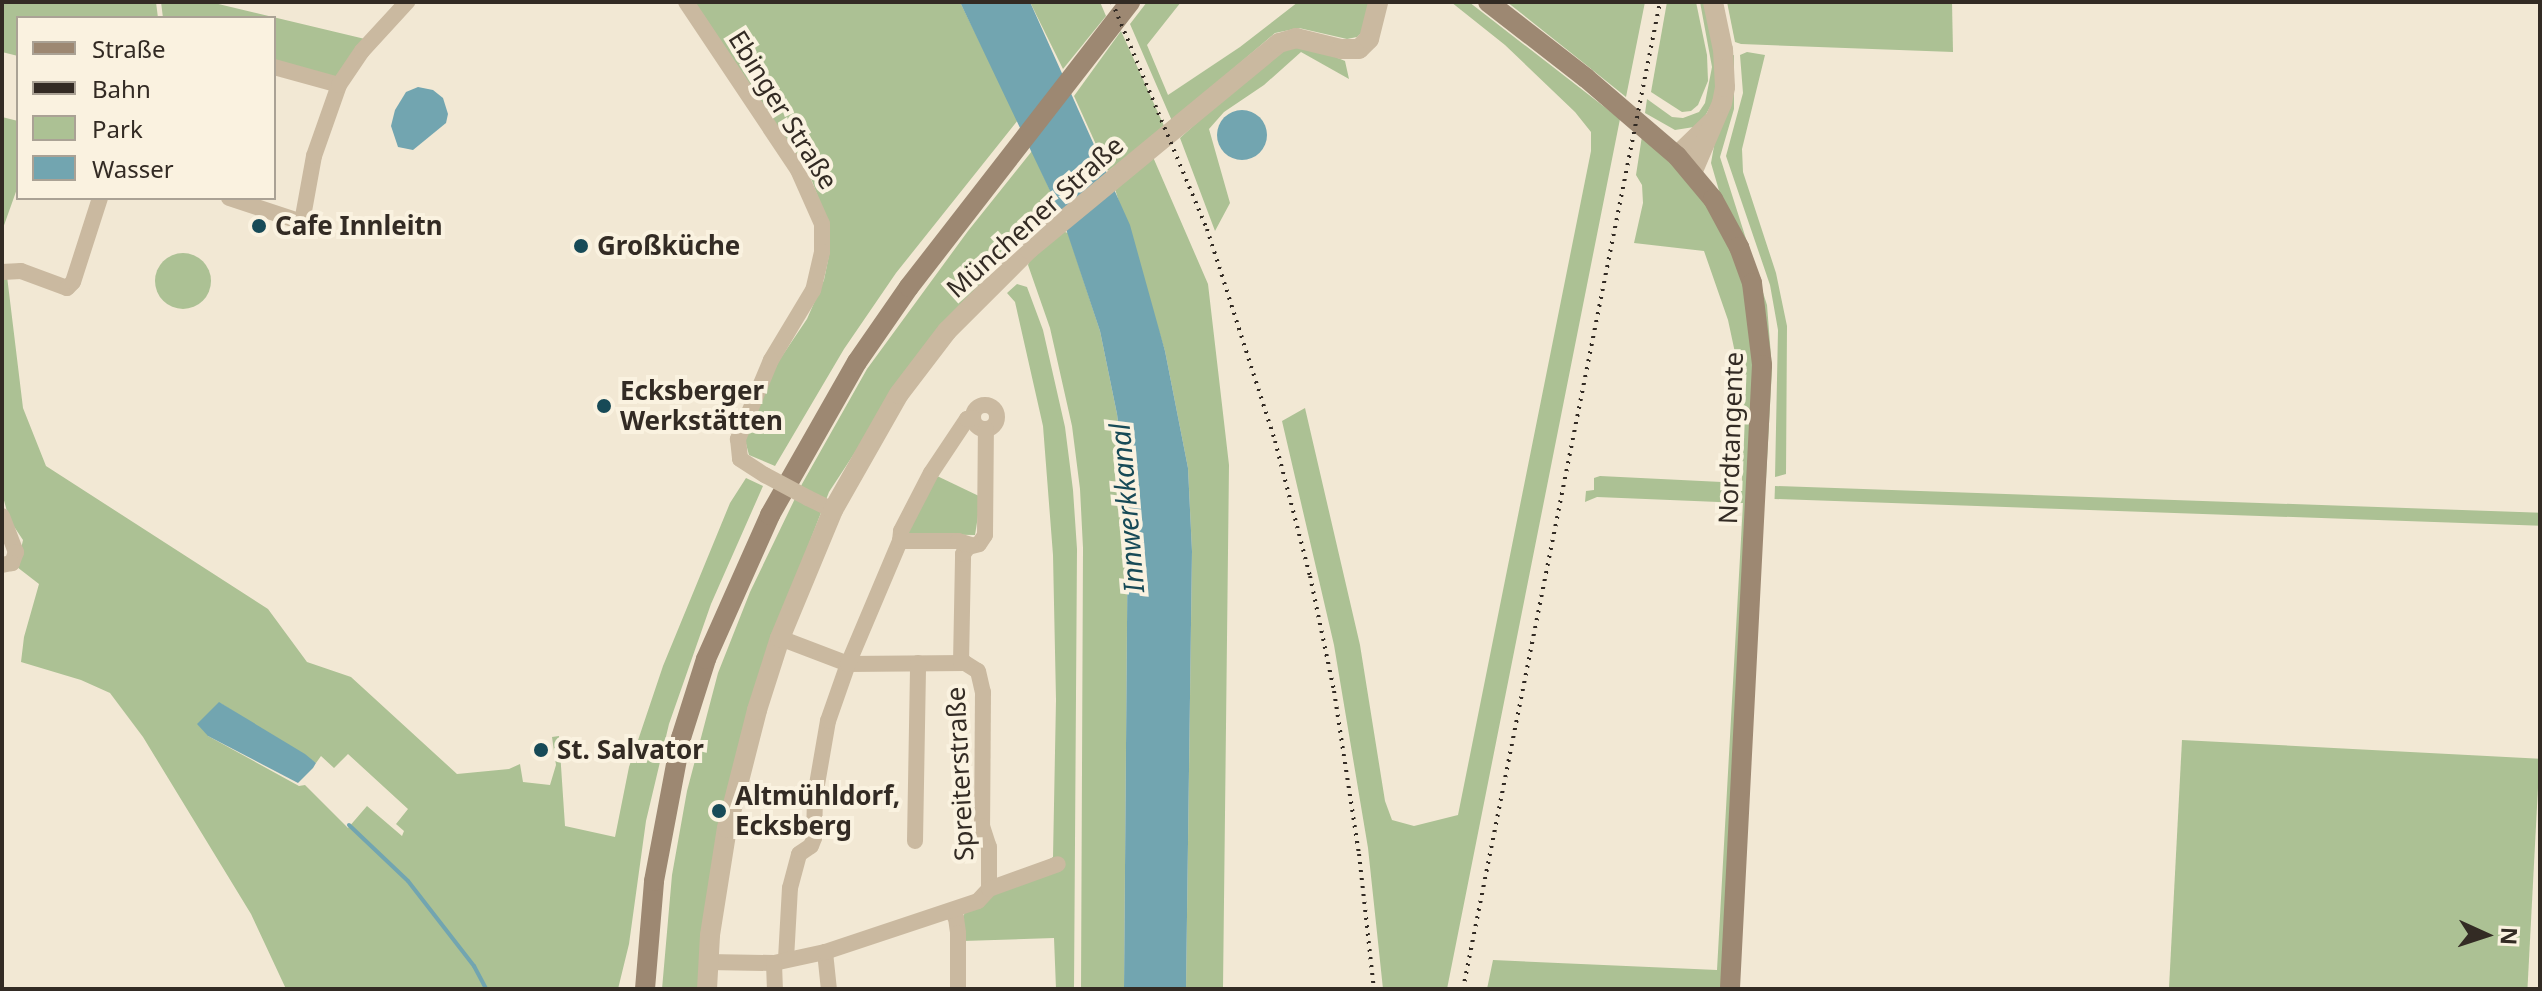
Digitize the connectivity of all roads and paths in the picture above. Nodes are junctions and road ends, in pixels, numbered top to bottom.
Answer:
1 (407, 2) edge
2 (686, 2) edge
3 (1130, 2) edge
4 (1488, 2) edge
5 (1713, 2) edge
6 (1380, 6) edge
7 (276, 68) edge
8 (339, 85) junction
9 (1712, 122) junction
10 (1677, 156) junction
11 (1692, 173) junction
12 (99, 200) edge
13 (235, 200) edge
14 (2, 272) edge
15 (833, 510) junction
16 (2, 516) edge
17 (900, 541) junction
18 (971, 545) junction
19 (7, 564) edge
20 (780, 638) junction
21 (918, 663) junction
22 (961, 663) junction
23 (848, 664) junction
24 (915, 841) dead end
25 (1058, 864) dead end
26 (989, 889) junction
27 (951, 911) junction
28 (825, 952) junction
29 (780, 961) junction
30 (708, 962) junction
31 (645, 989) edge
32 (707, 989) edge
33 (775, 989) edge
34 (829, 989) edge
35 (958, 989) edge
36 (1730, 989) edge

1 - 8 street
2 - 15 street, Ebinger Straße, bridge
3 - 31 main road
4 - 10 main road, Nordtangente
5 - 9 street
6 - 15 street, Münchener Straße
7 - 8 street
8 - 13 street
9 - 10 street
9 - 11 street
10 - 11 main road, Nordtangente
11 - 36 main road, Nordtangente
12 - 14 street
15 - 20 street, Münchener Straße
16 - 19 street
17 - 18 street
17 - 18 street
17 - 23 street
18 - 22 street
20 - 23 street, Spreiterstraße
20 - 30 street, Münchener Straße
21 - 22 street, Spreiterstraße
21 - 23 street, Spreiterstraße
21 - 24 street, Spreiterstraße
22 - 26 street, Spreiterstraße
23 - 29 street
25 - 26 street, Spreiterstraße
26 - 27 street, Spreiterstraße
27 - 28 street, Spreiterstraße
27 - 35 street
28 - 29 street, Spreiterstraße
28 - 34 street
29 - 30 street, Spreiterstraße
29 - 33 street
30 - 32 street, Münchener Straße

